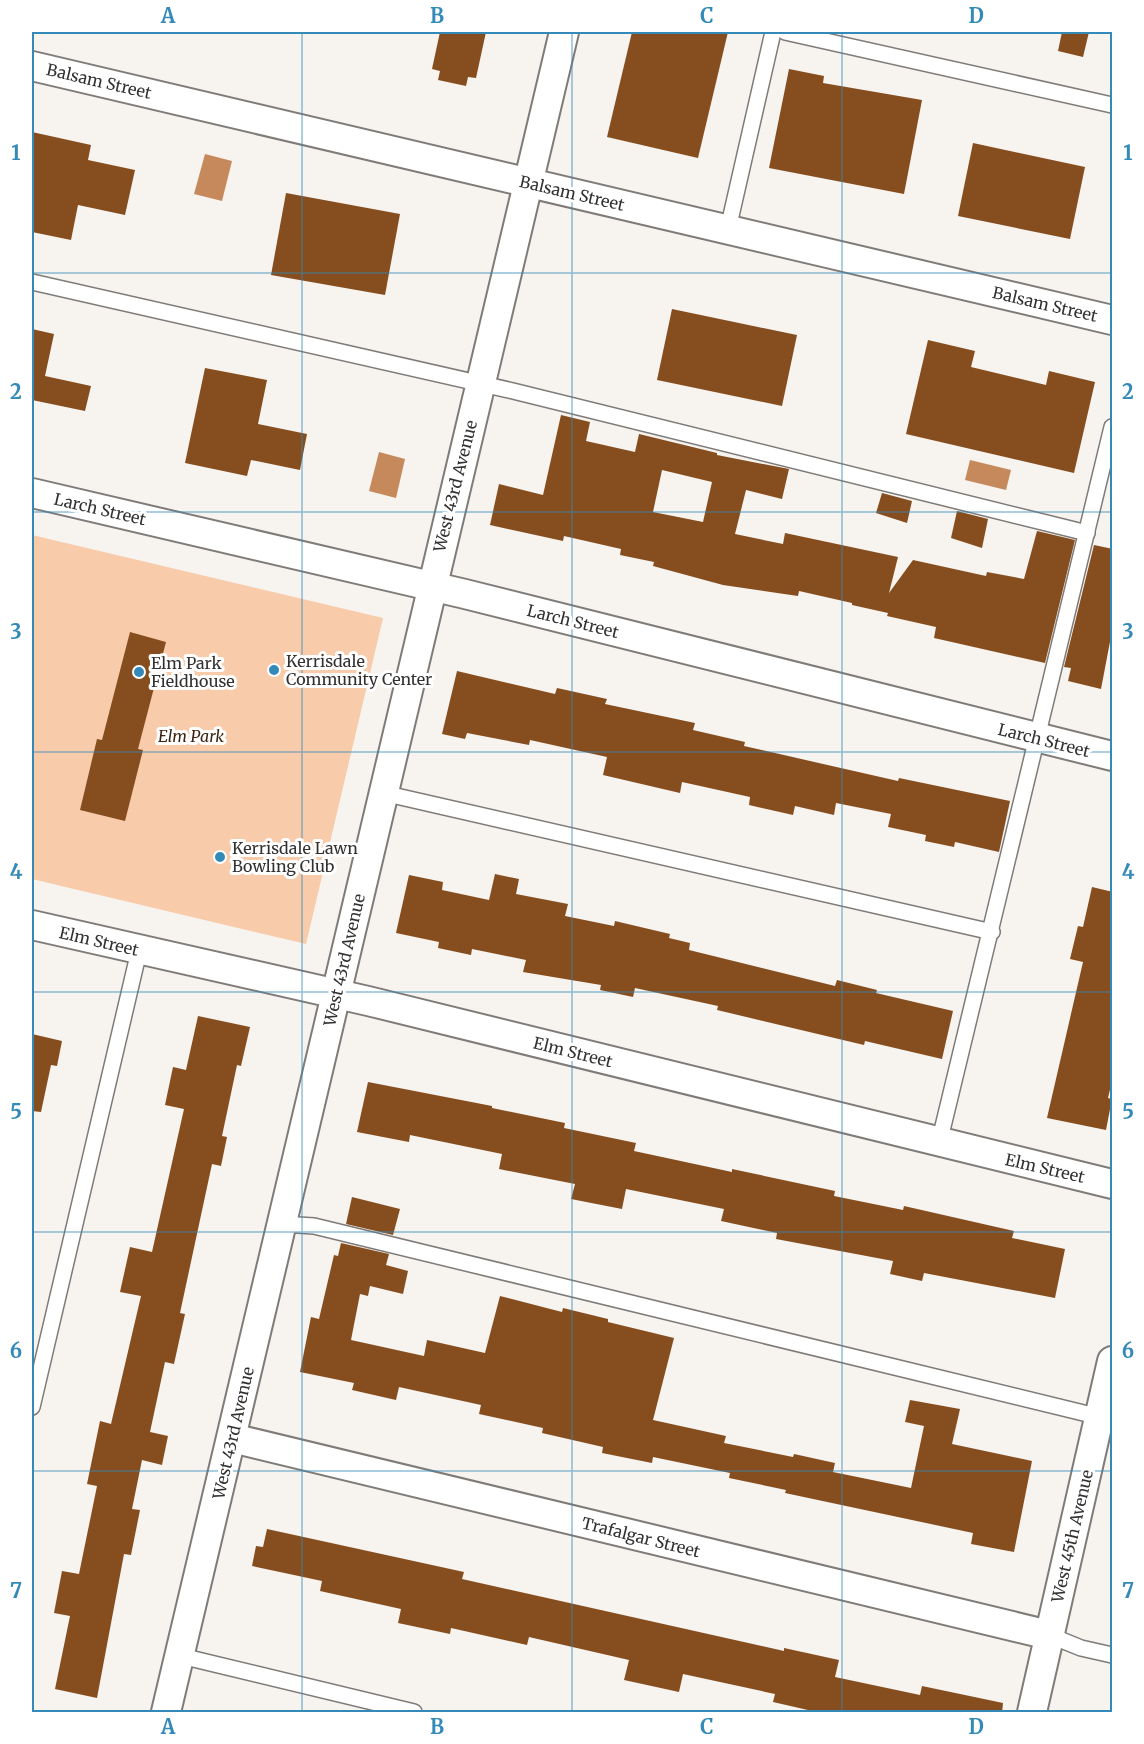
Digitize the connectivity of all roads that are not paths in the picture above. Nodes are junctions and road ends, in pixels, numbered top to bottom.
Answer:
1 (564, 32) edge
2 (773, 32) edge
3 (785, 32) edge
4 (32, 66) edge
5 (1113, 105) edge
6 (530, 183) junction
7 (728, 229) junction
8 (32, 282) edge
9 (1113, 320) edge
10 (480, 383) junction
11 (1113, 427) edge
12 (32, 493) edge
13 (1087, 533) junction
14 (431, 586) junction
15 (1039, 739) junction
16 (1113, 756) edge
17 (383, 793) junction
18 (32, 925) edge
19 (992, 933) junction
20 (139, 951) junction
21 (337, 994) junction
22 (939, 1143) junction
23 (1113, 1184) edge
24 (281, 1224) junction
25 (1113, 1361) edge
26 (32, 1407) edge
27 (1100, 1417) junction
28 (232, 1438) junction
29 (1049, 1635) junction
30 (1113, 1655) edge
31 (181, 1656) junction
32 (166, 1713) edge
33 (414, 1713) edge
34 (1032, 1713) edge

1 - 6 street, West 43rd Avenue
2 - 7 lane
3 - 5 lane
4 - 6 street, Balsam Street
6 - 7 street, Balsam Street
6 - 10 street, West 43rd Avenue
7 - 9 street, Balsam Street
8 - 10 lane
10 - 13 lane
10 - 14 street, West 43rd Avenue
11 - 13 lane
12 - 14 street, Larch Street
13 - 15 lane
14 - 15 street, Larch Street
14 - 17 street, West 43rd Avenue
15 - 16 street, Larch Street
15 - 19 lane
17 - 19 lane
17 - 21 street, West 43rd Avenue
18 - 20 street, Elm Street
19 - 22 lane
20 - 21 street, Elm Street
20 - 26 lane
21 - 22 street, Elm Street
21 - 24 street, West 43rd Avenue
22 - 23 street, Elm Street
24 - 27 lane
24 - 28 street, West 43rd Avenue
25 - 27 street, West 45th Avenue
27 - 29 street, West 45th Avenue
28 - 29 street, Trafalgar Street
28 - 31 street, West 43rd Avenue
29 - 30 lane
29 - 34 street, West 45th Avenue
31 - 32 street, West 43rd Avenue
31 - 33 lane

